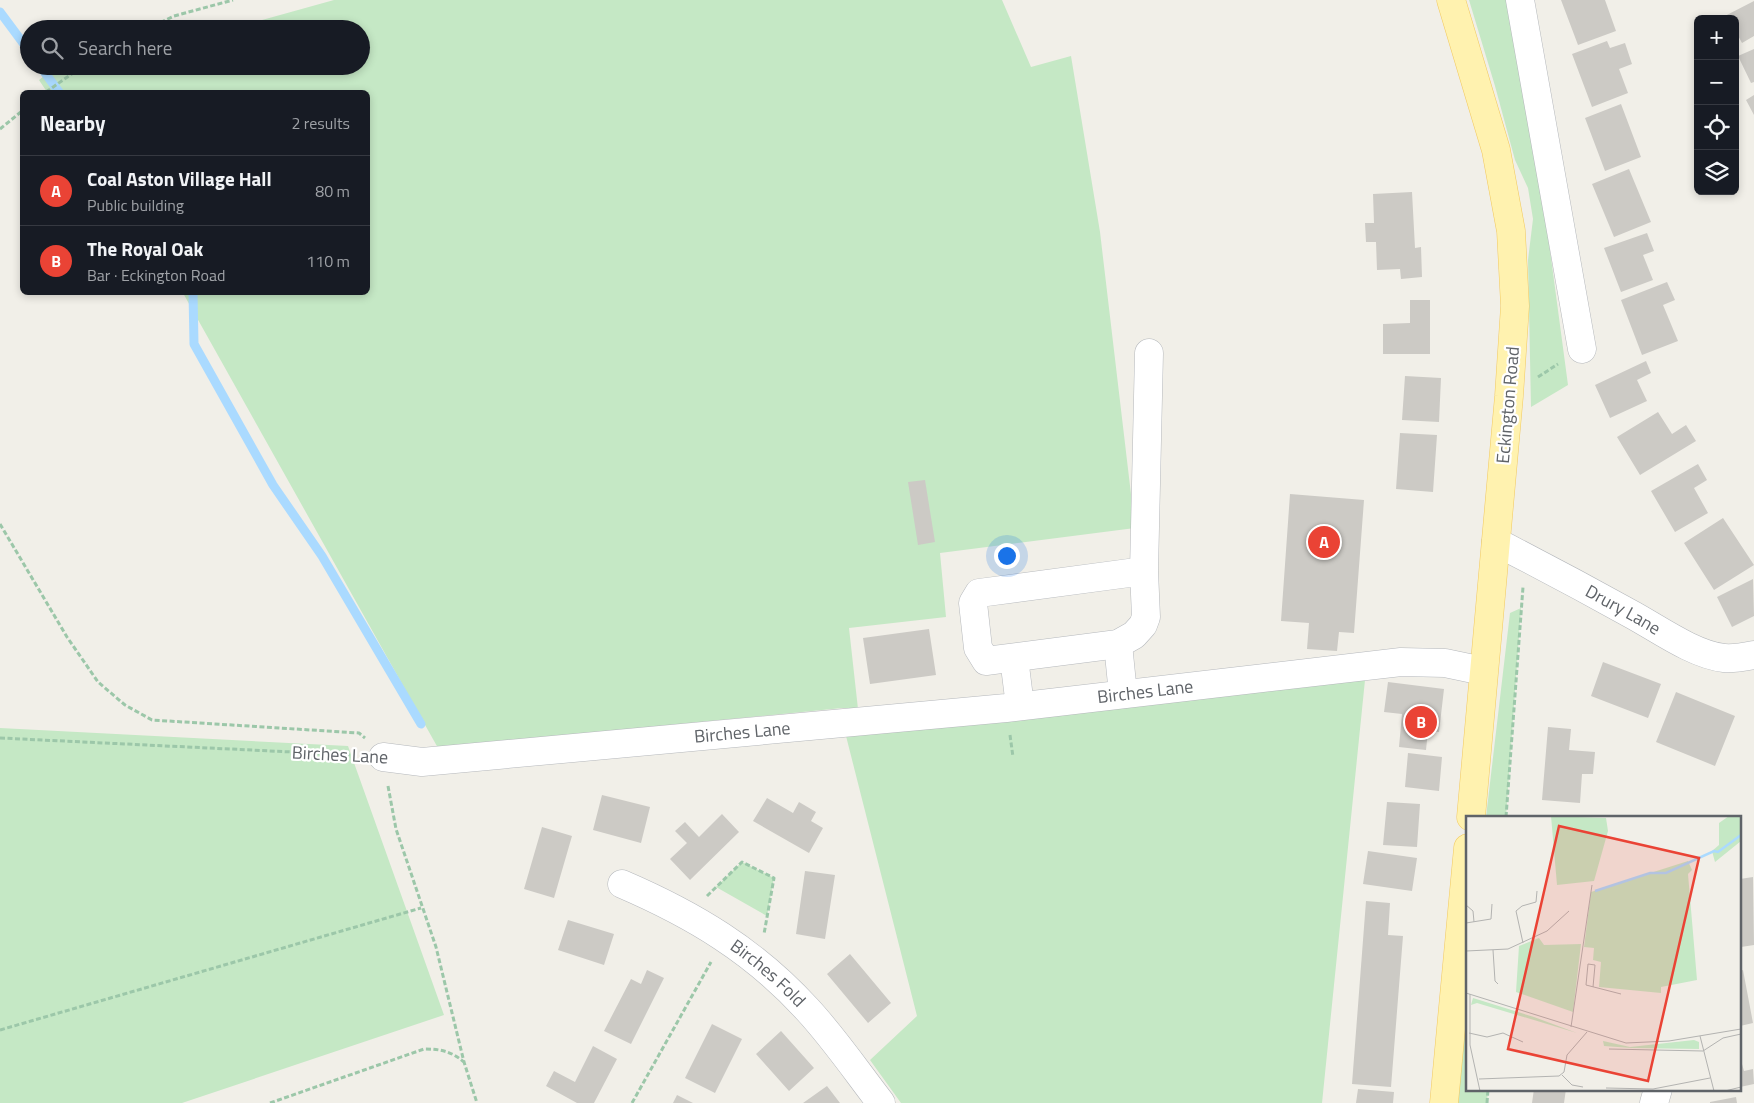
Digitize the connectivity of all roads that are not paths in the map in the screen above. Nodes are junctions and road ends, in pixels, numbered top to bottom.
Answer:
1 (1451, 0) edge
2 (1520, 0) edge
3 (1582, 349) road end
4 (1149, 353) dead end
5 (1496, 542) junction
6 (1144, 571) junction
7 (1118, 644) junction
8 (1754, 655) edge
9 (1014, 658) junction
10 (1484, 671) junction
11 (1123, 694) junction
12 (1020, 706) junction
13 (383, 756) road end
14 (1470, 816) edge
15 (1466, 869) edge
16 (622, 884) dead end
17 (1658, 1090) edge
18 (880, 1103) edge
19 (1444, 1103) edge
20 (1654, 1103) edge

1 - 5 main road, Eckington Road
2 - 3 street
4 - 6 street
5 - 8 street, Drury Lane
5 - 10 main road, Eckington Road
6 - 7 street
6 - 9 street
7 - 9 street
7 - 11 street
9 - 12 street
10 - 11 street, Birches Lane
10 - 14 main road, Eckington Road
11 - 12 street, Birches Lane
12 - 13 street, Birches Lane
15 - 19 main road
16 - 18 street, Birches Fold
17 - 20 street

